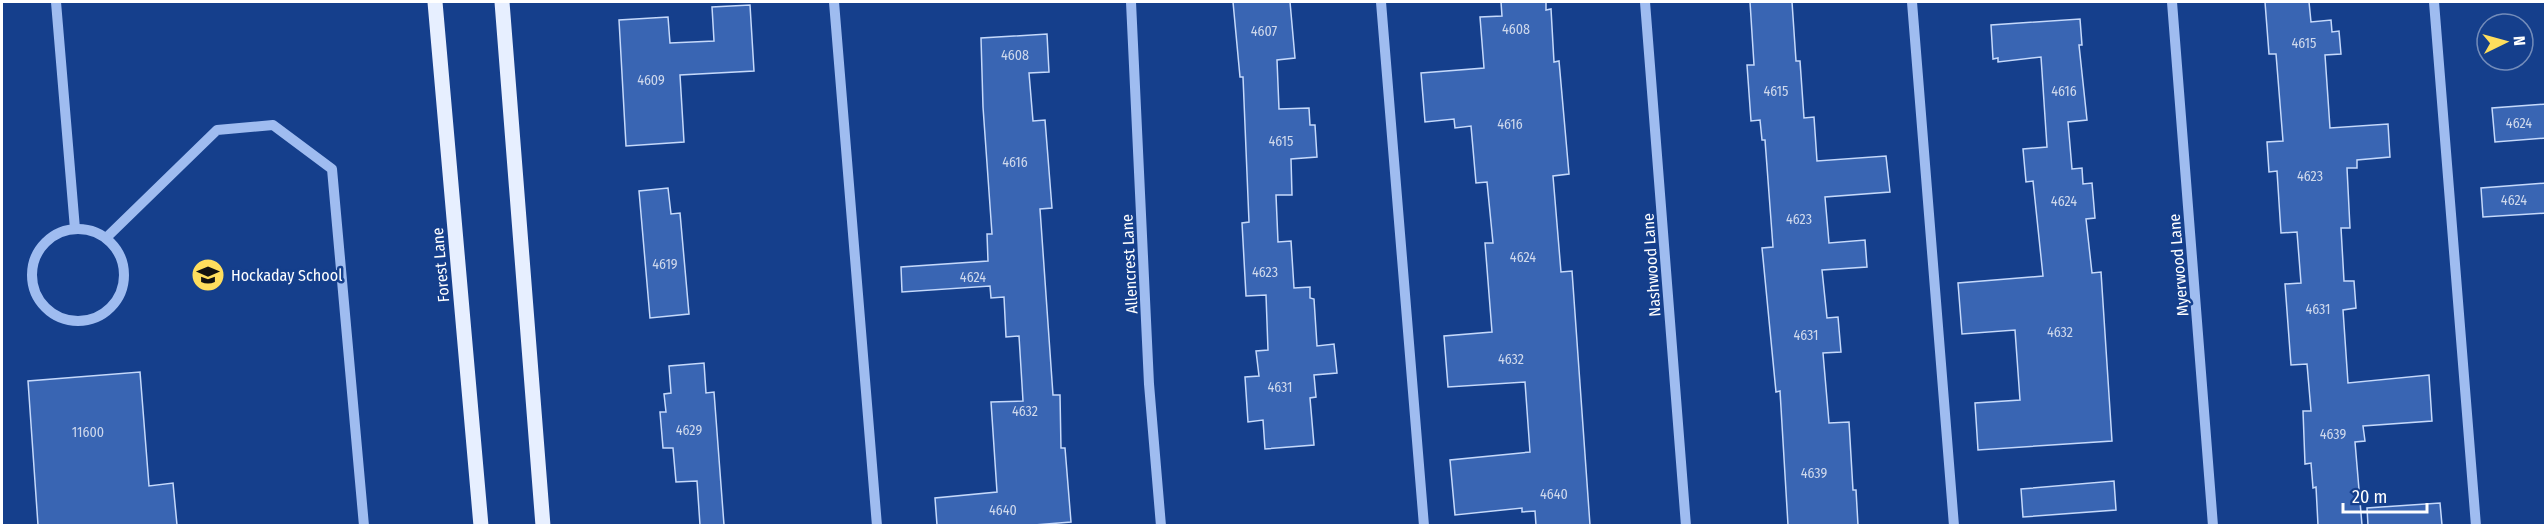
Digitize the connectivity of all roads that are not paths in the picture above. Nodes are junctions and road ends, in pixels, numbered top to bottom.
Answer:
1 (56, 2) edge
2 (435, 2) edge
3 (502, 2) edge
4 (834, 2) edge
5 (1131, 2) edge
6 (1381, 2) edge
7 (1645, 2) edge
8 (1912, 2) edge
9 (2172, 2) edge
10 (2434, 2) edge
11 (75, 229) junction
12 (106, 238) junction
13 (364, 525) edge
14 (481, 525) edge
15 (543, 525) edge
16 (877, 525) edge
17 (1161, 525) edge
18 (1424, 525) edge
19 (1686, 525) edge
20 (1954, 525) edge
21 (2213, 525) edge
22 (2476, 525) edge

1 - 11 street
2 - 14 main road, Forest Lane
3 - 15 main road
4 - 16 street
5 - 17 street, Allencrest Lane
6 - 18 street
7 - 19 street, Nashwood Lane
8 - 20 street
9 - 21 street, Myerwood Lane
10 - 22 street
11 - 12 street
11 - 12 street
12 - 13 street

